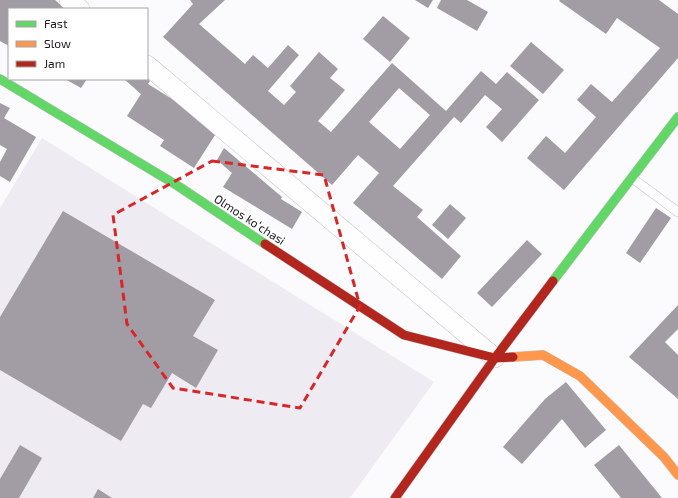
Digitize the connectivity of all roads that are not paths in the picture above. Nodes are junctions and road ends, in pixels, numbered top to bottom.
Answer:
1 (69, 0) edge
2 (79, 8) edge
3 (148, 66) edge
4 (0, 79) edge
5 (678, 117) edge
6 (631, 177) junction
7 (678, 212) edge
8 (495, 358) junction
9 (678, 475) edge
10 (395, 498) edge

1 - 2 street
3 - 8 street
4 - 8 street, Olmos koʻchasi
5 - 6 street
6 - 7 lane
6 - 8 street
8 - 9 street, Olmos koʻchasi
8 - 10 street

